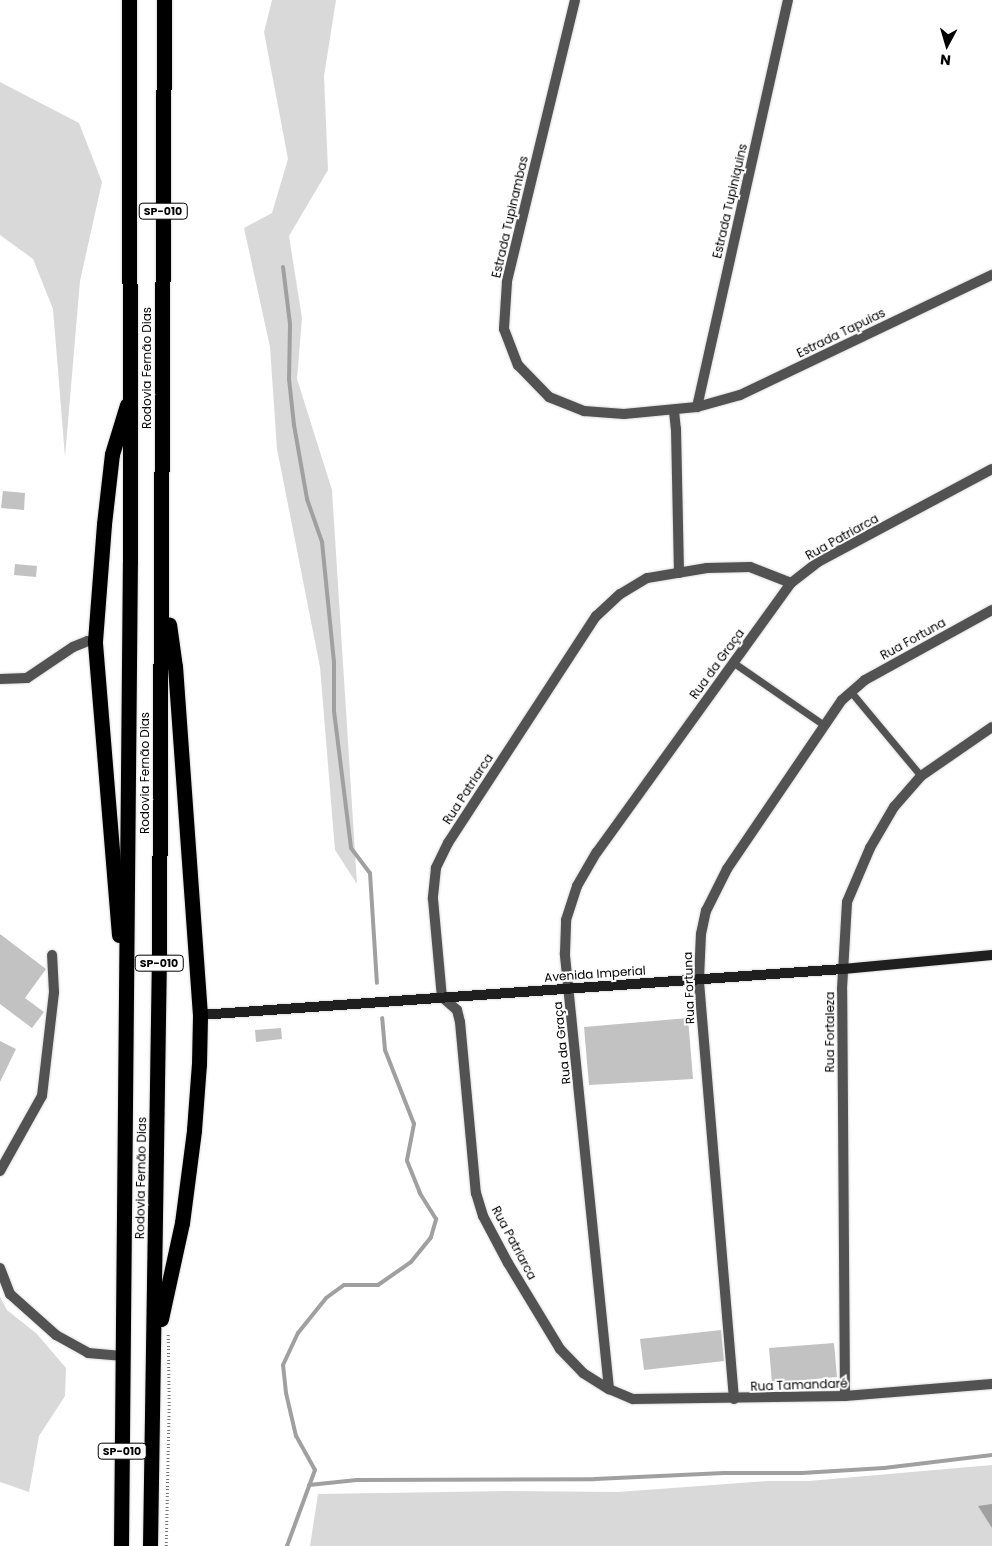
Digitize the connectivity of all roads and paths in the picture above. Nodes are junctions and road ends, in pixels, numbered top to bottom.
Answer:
1 (129, 0) edge
2 (164, 0) edge
3 (575, 0) edge
4 (788, 0) edge
5 (992, 275) edge
6 (131, 389) junction
7 (697, 407) junction
8 (674, 411) junction
9 (992, 470) edge
10 (679, 573) junction
11 (161, 574) junction
12 (791, 583) junction
13 (992, 610) edge
14 (95, 641) junction
15 (734, 663) junction
16 (0, 679) edge
17 (851, 692) junction
18 (824, 725) junction
19 (992, 727) edge
20 (921, 776) junction
21 (52, 955) dead end
22 (992, 955) edge
23 (843, 969) junction
24 (699, 978) junction
25 (569, 988) junction
26 (442, 997) junction
27 (200, 1014) junction
28 (127, 1017) junction
29 (0, 1171) edge
30 (0, 1268) edge
31 (168, 1324) dead end
32 (154, 1353) junction
33 (124, 1356) junction
34 (992, 1384) edge
35 (609, 1389) junction
36 (844, 1396) junction
37 (734, 1399) junction
38 (121, 1546) edge
39 (150, 1546) edge
40 (166, 1546) edge

1 - 6 highway, Rodovia Fernão Dias / SP-010
2 - 11 highway, Rodovia Fernão Dias / SP-010
3 - 8 street, Estrada Tupinambas
4 - 7 street, Estrada Tupiniquins
5 - 7 street, Estrada Tapuias
6 - 14 highway
6 - 28 highway, Rodovia Fernão Dias / SP-010
7 - 8 street, Estrada Tupinambas
8 - 10 street
9 - 12 street, Rua Patriarca
10 - 12 street, Rua Patriarca
10 - 26 street, Rua Patriarca
11 - 27 highway
11 - 32 highway, Rodovia Fernão Dias / SP-010
12 - 15 street, Rua da Graça
13 - 17 street, Rua Fortuna
14 - 16 street
14 - 28 highway
15 - 18 lane
15 - 25 street, Rua da Graça
17 - 18 street, Rua Fortuna
17 - 20 lane
18 - 24 street, Rua Fortuna
19 - 20 street, Rua Fortaleza
20 - 23 street, Rua Fortaleza
21 - 29 street
22 - 23 main road, Avenida Imperial
23 - 24 main road, Avenida Imperial
23 - 36 street, Rua Fortaleza
24 - 25 main road, Avenida Imperial
24 - 37 street, Rua Fortuna
25 - 26 main road, Avenida Imperial
25 - 35 street, Rua da Graça
26 - 27 main road, Avenida Imperial
26 - 35 street, Rua Patriarca
27 - 32 highway
28 - 33 highway, Rodovia Fernão Dias / SP-010
30 - 33 street
31 - 40 path
32 - 39 highway, Rodovia Fernão Dias / SP-010
33 - 38 highway, Rodovia Fernão Dias / SP-010
34 - 36 street, Rua Tamandaré
35 - 37 street, Rua Tamandaré
36 - 37 street, Rua Tamandaré

